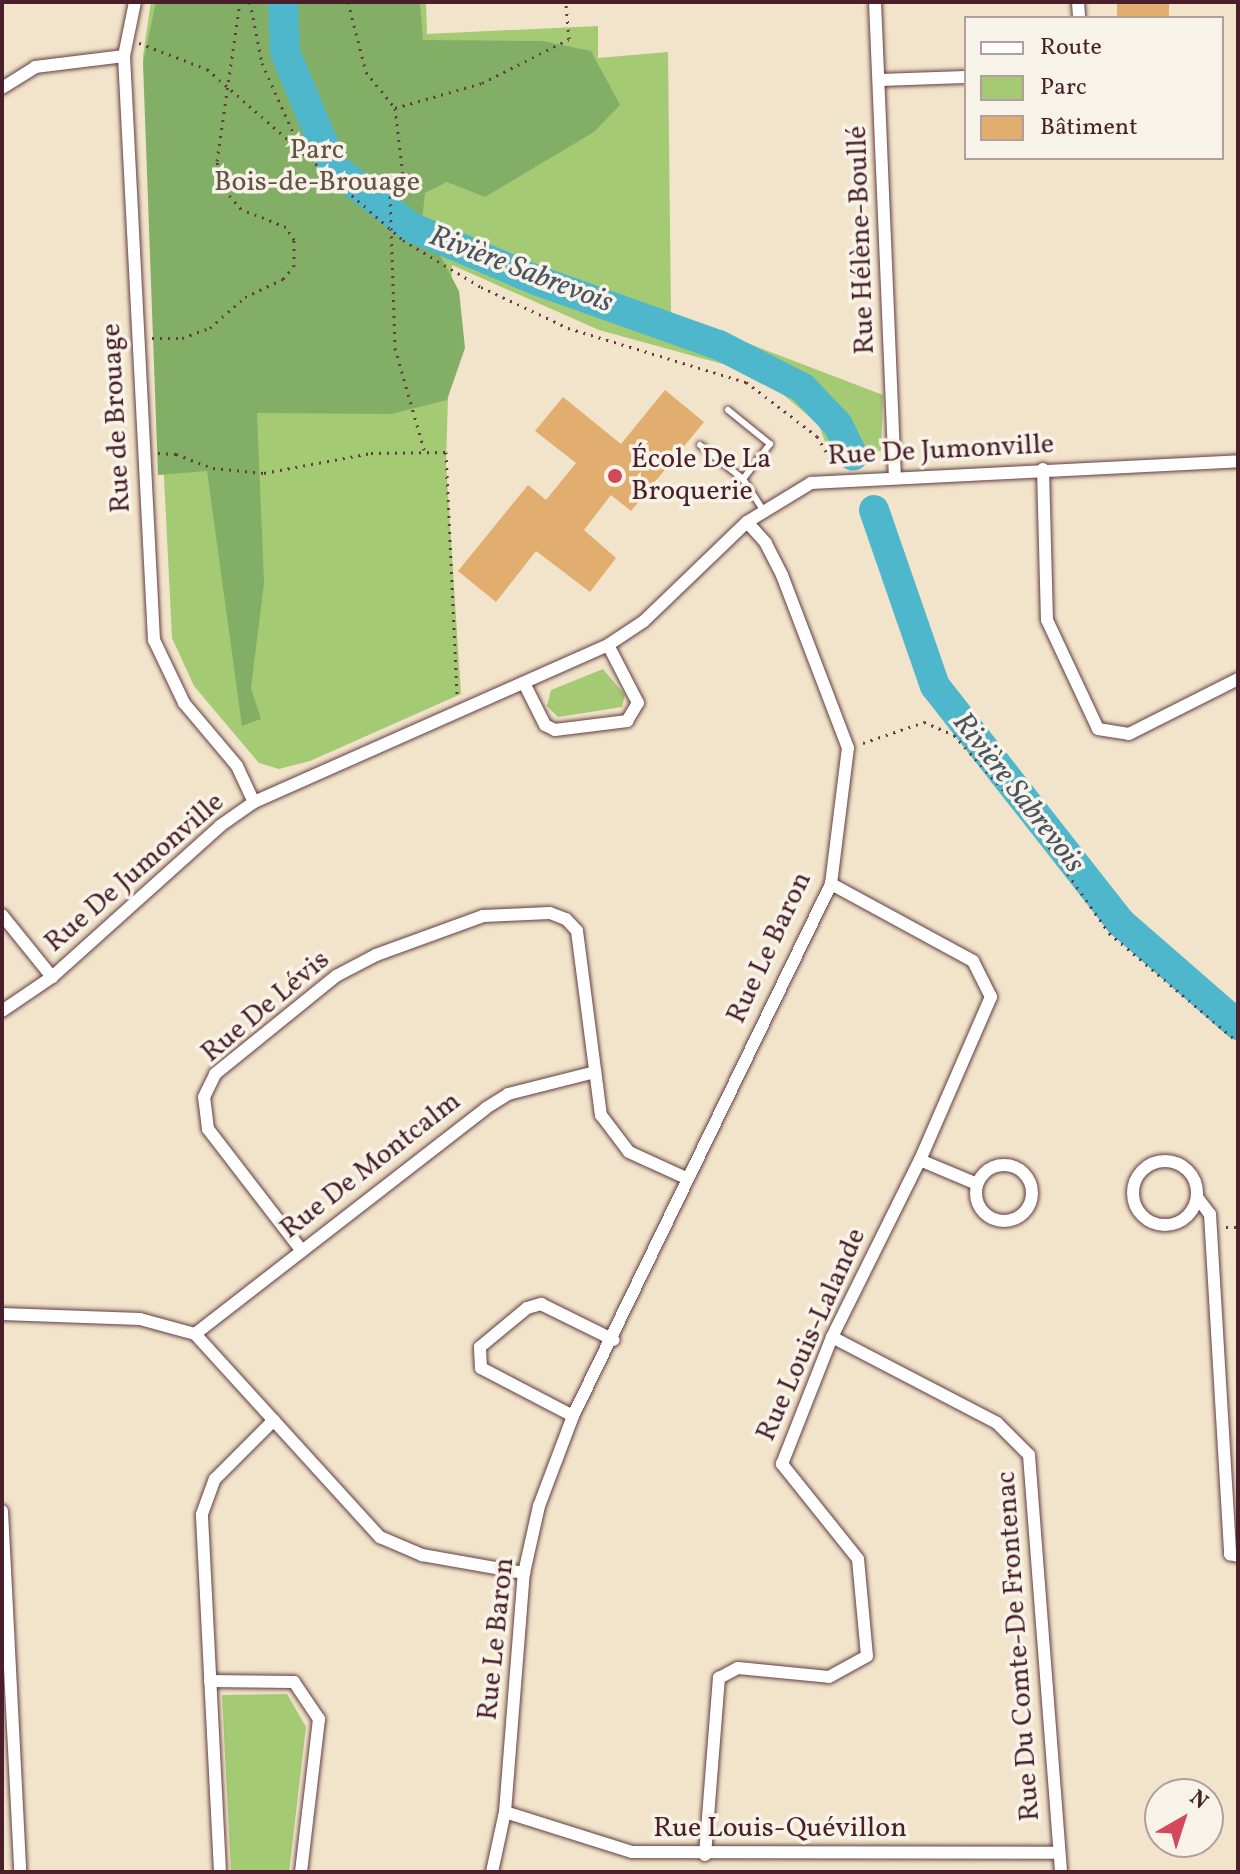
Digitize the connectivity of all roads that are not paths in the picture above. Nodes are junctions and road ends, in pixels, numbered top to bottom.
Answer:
1 (135, 2) edge
2 (875, 2) edge
3 (124, 56) junction
4 (964, 77) edge
5 (879, 80) junction
6 (2, 88) edge
7 (728, 410) dead end
8 (700, 445) dead end
9 (1238, 461) edge
10 (1043, 469) junction
11 (895, 475) junction
12 (743, 479) junction
13 (763, 510) junction
14 (747, 522) junction
15 (608, 645) junction
16 (1238, 679) edge
17 (525, 685) junction
18 (254, 802) junction
19 (831, 884) junction
20 (2, 915) edge
21 (52, 977) junction
22 (2, 1011) edge
23 (595, 1072) junction
24 (920, 1160) junction
25 (686, 1178) junction
26 (977, 1184) junction
27 (1197, 1197) junction
28 (302, 1251) junction
29 (2, 1314) edge
30 (195, 1334) junction
31 (832, 1337) junction
32 (614, 1340) junction
33 (573, 1416) junction
34 (274, 1420) junction
35 (2, 1511) edge
36 (1238, 1556) edge
37 (524, 1573) junction
38 (210, 1681) junction
39 (505, 1812) junction
40 (1059, 1853) junction
41 (705, 1855) junction
42 (20, 1872) edge
43 (220, 1872) edge
44 (301, 1872) edge
45 (492, 1872) edge
46 (1061, 1872) edge

1 - 3 street, Rue de Brouage
2 - 5 street, Rue Hélène-Boullé
3 - 6 street
3 - 18 street, Rue de Brouage
4 - 5 street
5 - 11 street, Rue Hélène-Boullé
7 - 12 lane
8 - 12 lane
9 - 10 street, Rue De Jumonville
10 - 11 street, Rue De Jumonville
10 - 16 street
11 - 13 street, Rue De Jumonville
12 - 13 lane
13 - 14 street, Rue De Jumonville
14 - 15 street, Rue De Jumonville
14 - 19 street, Rue Le Baron
15 - 17 street, Rue De Jumonville
15 - 17 street
17 - 18 street, Rue De Jumonville
18 - 21 street, Rue De Jumonville
19 - 24 street, Rue Louis-Lalande
19 - 25 street, Rue Le Baron
20 - 21 street
21 - 22 street, Rue De Jumonville
23 - 25 street, Rue De Lévis
23 - 28 street, Rue De Montcalm
23 - 28 street, Rue De Lévis
24 - 26 street
24 - 31 street, Rue Louis-Lalande
25 - 32 street, Rue Le Baron
26 - 26 street
27 - 27 street
27 - 36 street
28 - 30 street, Rue De Montcalm
29 - 30 street
30 - 34 street
31 - 40 street, Rue Du Comte-De Frontenac
31 - 41 street, Rue Louis-Lalande
32 - 33 street, Rue Le Baron
32 - 33 street
33 - 37 street, Rue Le Baron
34 - 37 street
34 - 38 street
35 - 42 street
37 - 39 street, Rue Le Baron
38 - 43 street
38 - 44 street
39 - 41 street, Rue Louis-Quévillon
39 - 45 street, Rue Le Baron
40 - 41 street, Rue Louis-Quévillon
40 - 46 street, Rue Du Comte-De Frontenac

